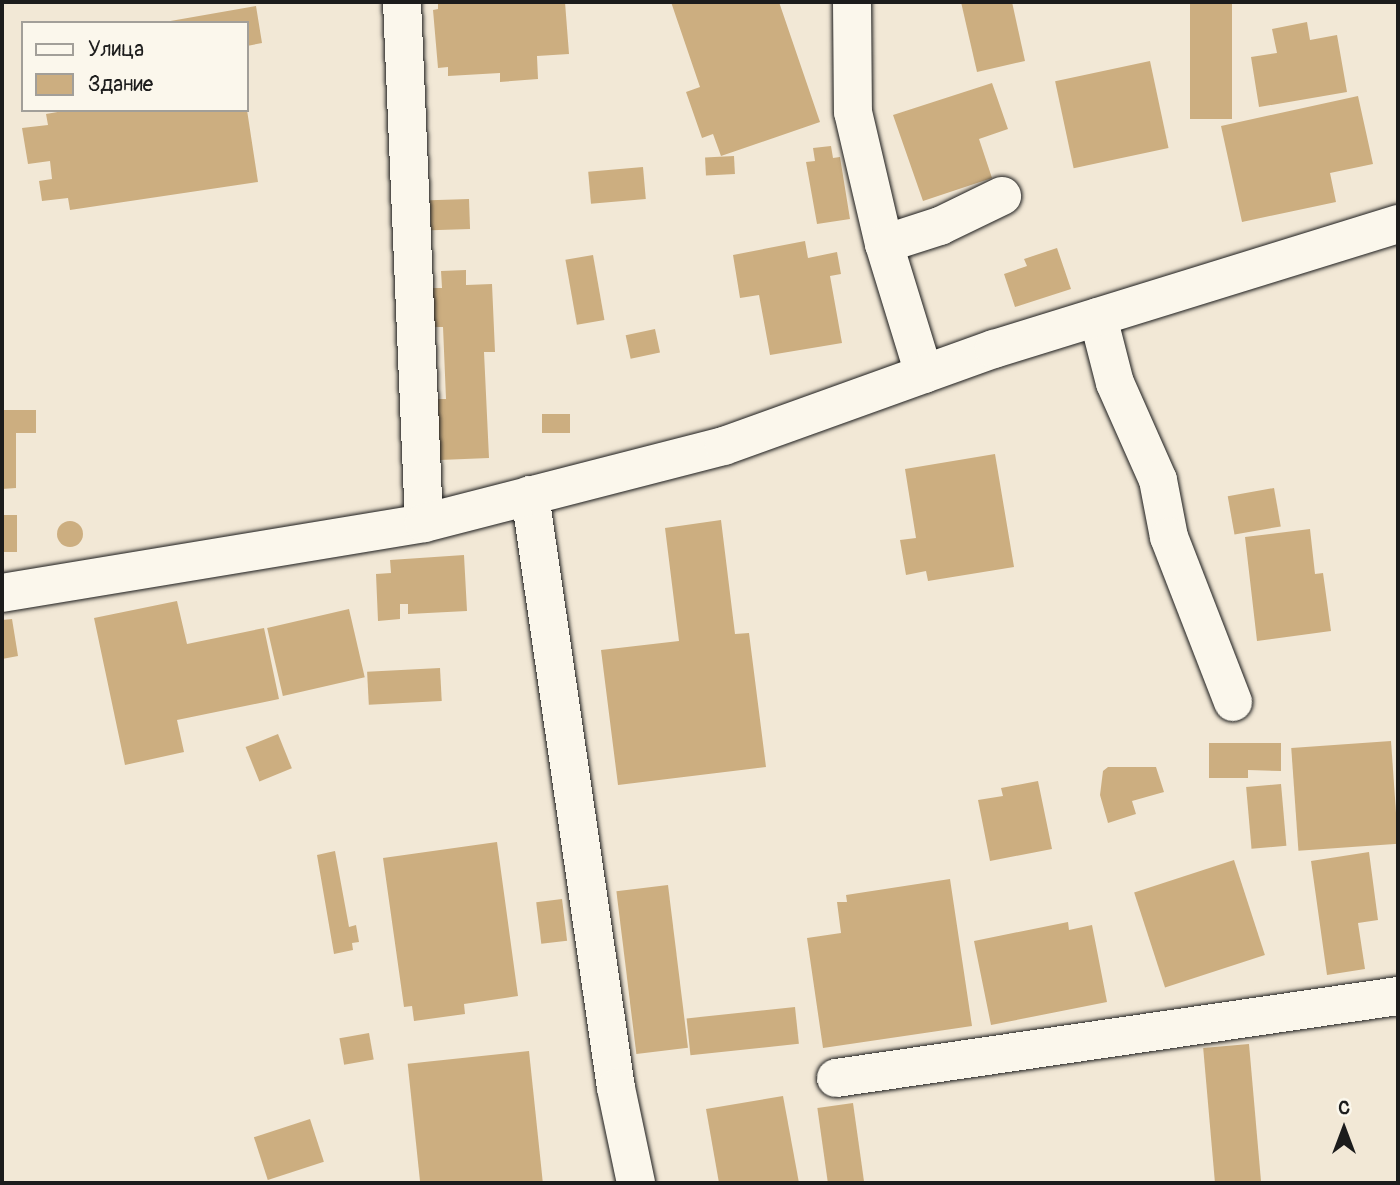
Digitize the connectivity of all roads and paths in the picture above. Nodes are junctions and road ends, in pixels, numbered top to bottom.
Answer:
1 (402, 2) edge
2 (852, 2) edge
3 (1002, 196) dead end
4 (1398, 225) edge
5 (884, 244) junction
6 (1098, 317) junction
7 (923, 374) junction
8 (530, 495) junction
9 (424, 523) junction
10 (2, 593) edge
11 (1233, 702) dead end
12 (1398, 996) edge
13 (836, 1079) dead end
14 (636, 1183) edge

1 - 9 street
2 - 5 street
3 - 5 street
4 - 6 street
5 - 7 street
6 - 7 street
6 - 11 street
7 - 8 street
8 - 9 street
8 - 14 street
9 - 10 street
12 - 13 street

